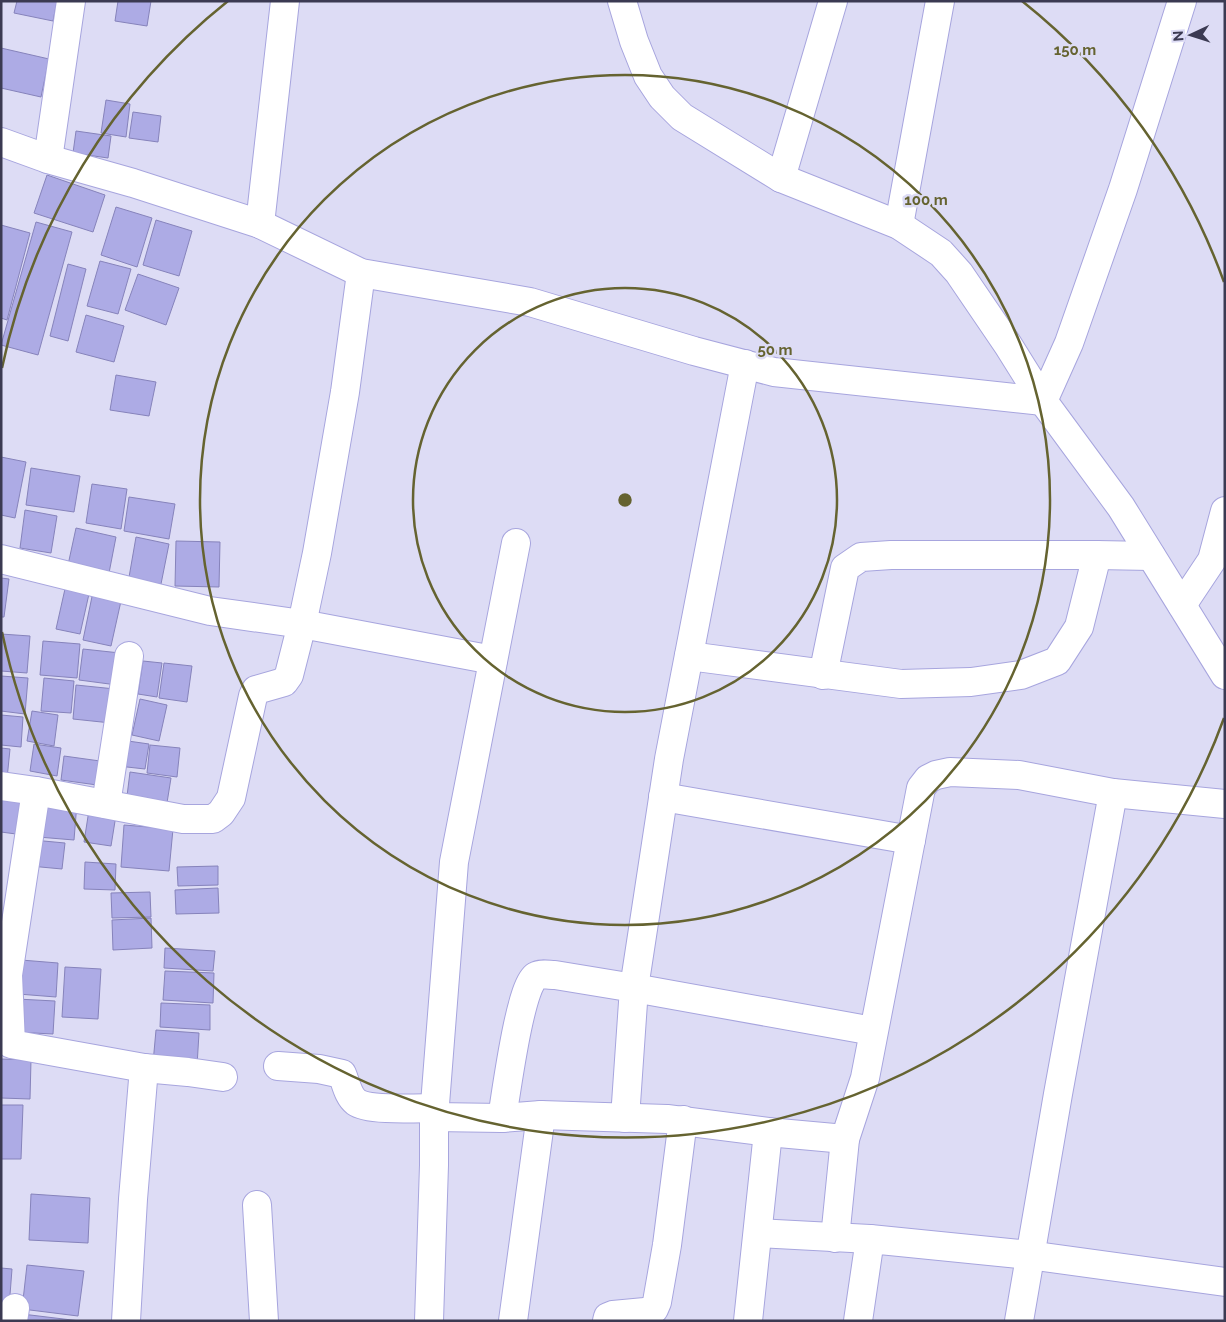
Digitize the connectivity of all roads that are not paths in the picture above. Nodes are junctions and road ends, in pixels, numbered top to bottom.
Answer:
1 (71, 1) edge
2 (285, 1) edge
3 (622, 1) edge
4 (833, 1) edge
5 (940, 1) edge
6 (1182, 1) edge
7 (1, 142) edge
8 (48, 159) junction
9 (781, 178) junction
10 (260, 224) junction
11 (899, 225) junction
12 (361, 273) junction
13 (745, 364) junction
14 (1042, 401) junction
15 (1225, 511) edge
16 (516, 543) dead end
17 (1097, 554) junction
18 (1152, 556) junction
19 (1, 559) edge
20 (1218, 560) edge
21 (1182, 606) junction
22 (302, 624) junction
23 (128, 656) dead end
24 (689, 656) junction
25 (493, 660) junction
26 (824, 675) junction
27 (1225, 675) edge
28 (1, 786) edge
29 (36, 791) junction
30 (1113, 793) junction
31 (663, 798) junction
32 (106, 804) junction
33 (1225, 804) edge
34 (912, 840) junction
35 (5, 974) edge
36 (634, 988) junction
37 (873, 1031) junction
38 (6, 1043) edge
39 (278, 1066) dead end
40 (144, 1068) junction
41 (223, 1077) dead end
42 (435, 1113) junction
43 (541, 1115) junction
44 (502, 1118) junction
45 (625, 1118) junction
46 (683, 1120) junction
47 (768, 1132) junction
48 (845, 1139) junction
49 (257, 1205) dead end
50 (758, 1233) junction
51 (834, 1238) junction
52 (870, 1239) junction
53 (1029, 1255) junction
54 (1225, 1282) edge
55 (126, 1321) edge
56 (264, 1321) edge
57 (429, 1321) edge
58 (513, 1321) edge
59 (607, 1321) edge
60 (748, 1321) edge
61 (858, 1321) edge
62 (1019, 1321) edge

1 - 8 street
2 - 10 street
3 - 9 street
4 - 9 street
5 - 11 street
6 - 14 street
7 - 8 street
8 - 10 street
9 - 11 street
10 - 12 street
11 - 14 street
12 - 13 street
12 - 22 street
13 - 14 street
13 - 24 street
14 - 18 street
15 - 20 street
16 - 25 street
17 - 18 street
17 - 26 street
17 - 26 street
18 - 21 street
19 - 22 street
20 - 21 street
21 - 27 street
22 - 25 street
22 - 32 street
23 - 32 street
24 - 26 street
24 - 31 street
25 - 42 street
28 - 29 street
29 - 32 street
29 - 35 street
30 - 33 street
30 - 34 street
30 - 53 street
31 - 34 street
31 - 36 street
34 - 37 street
35 - 38 street
36 - 37 street
36 - 44 street
36 - 45 street
37 - 48 street
38 - 40 street
39 - 42 street
40 - 41 street
40 - 55 street
42 - 44 street
42 - 57 street
43 - 44 street
43 - 45 street
43 - 58 street
45 - 46 street
46 - 47 street
46 - 59 street
47 - 48 street
47 - 50 street
48 - 51 street
49 - 56 street
50 - 51 street
50 - 60 street
51 - 52 street
52 - 53 street
52 - 61 street
53 - 54 street
53 - 62 street

